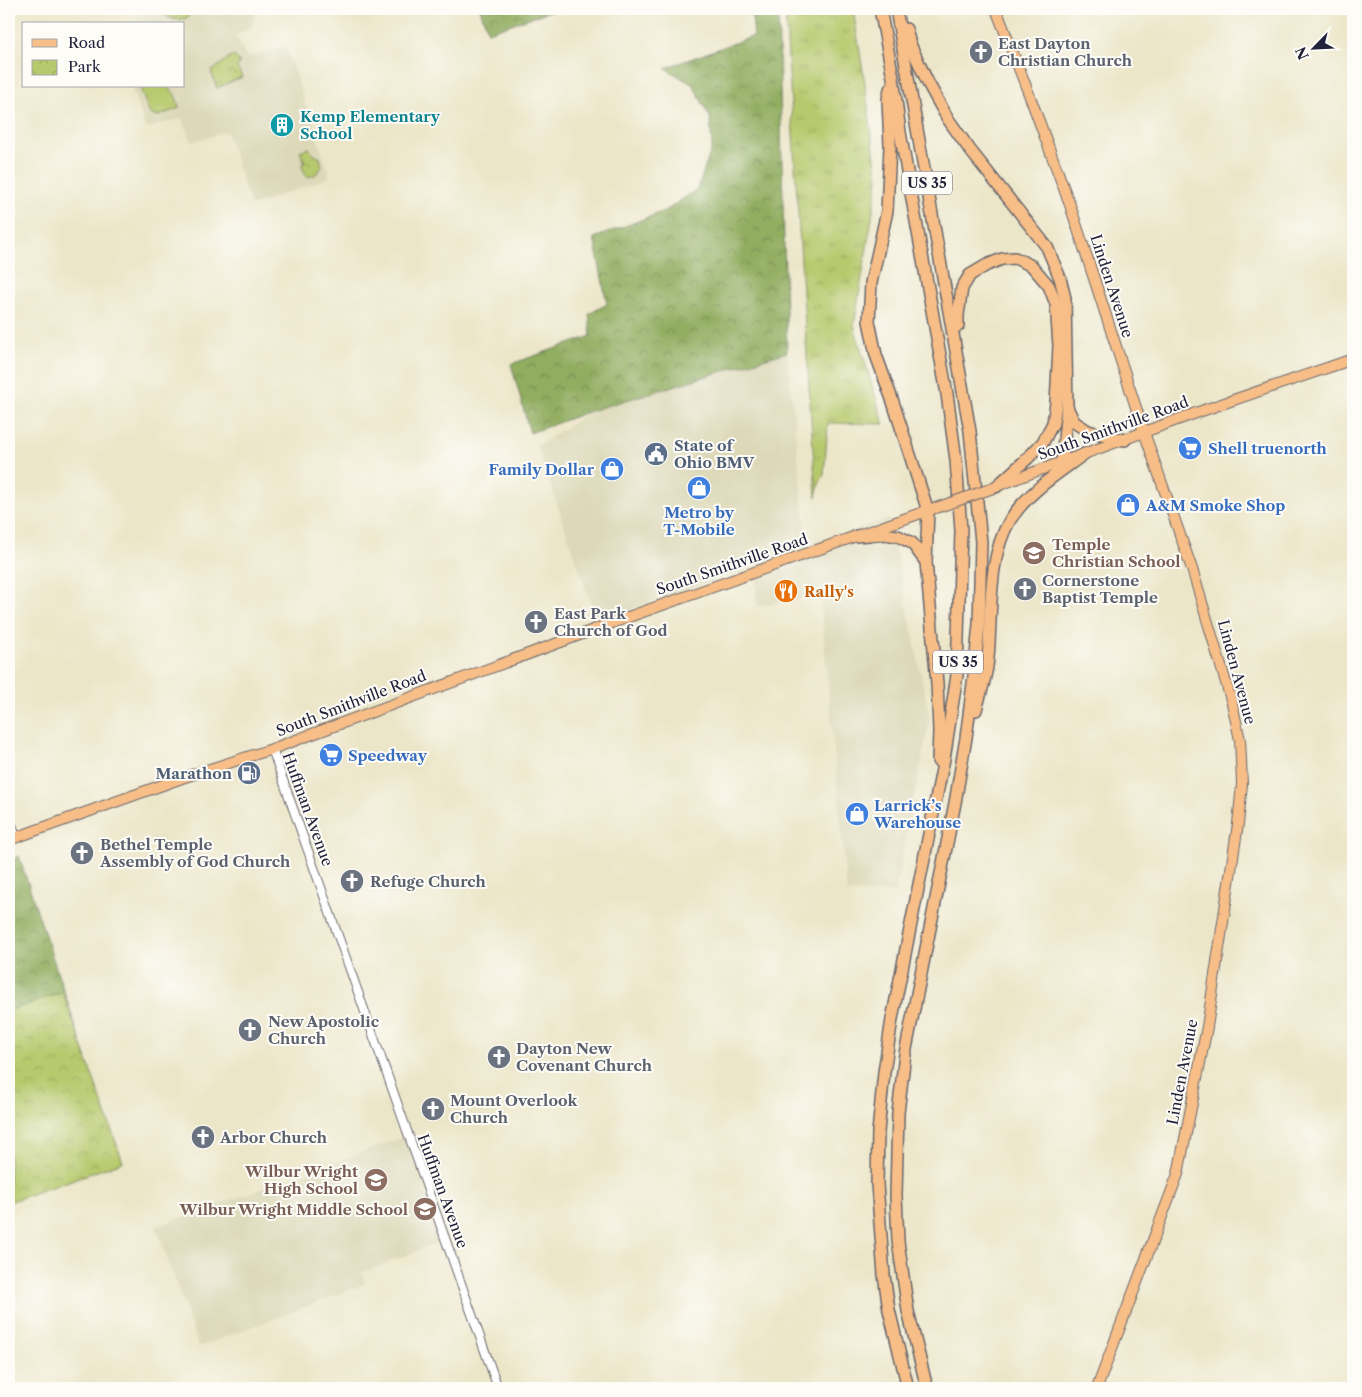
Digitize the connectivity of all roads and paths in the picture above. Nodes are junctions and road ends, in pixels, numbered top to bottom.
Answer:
1 (880, 9) edge
2 (896, 9) edge
3 (900, 9) edge
4 (996, 9) edge
5 (893, 77) junction
6 (959, 358) junction
7 (1353, 359) edge
8 (1067, 406) junction
9 (1144, 432) junction
10 (1125, 440) junction
11 (1084, 454) junction
12 (1062, 462) junction
13 (996, 486) junction
14 (932, 510) junction
15 (856, 536) junction
16 (926, 562) junction
17 (272, 749) junction
18 (958, 783) junction
19 (936, 800) junction
20 (9, 816) edge
21 (13, 838) edge
22 (498, 1388) edge
23 (908, 1388) edge
24 (927, 1388) edge
25 (1097, 1388) edge

1 - 5 highway, US 35
2 - 6 highway, US 35
3 - 8 highway
4 - 9 main road, Linden Avenue
5 - 14 highway
5 - 19 highway, US 35
6 - 13 highway
6 - 18 highway, US 35
7 - 9 main road, South Smithville Road
8 - 10 highway
8 - 12 highway
9 - 10 main road, South Smithville Road
9 - 25 main road, Linden Avenue
10 - 11 main road, South Smithville Road
11 - 12 main road, South Smithville Road
11 - 18 highway
12 - 13 main road, South Smithville Road
13 - 14 main road, South Smithville Road, bridge
14 - 15 main road, South Smithville Road
14 - 16 highway
15 - 16 highway
15 - 17 main road, South Smithville Road
16 - 19 highway
17 - 21 main road, South Smithville Road
17 - 22 street, Huffman Avenue
18 - 24 highway, US 35
19 - 23 highway, US 35
20 - 21 street

